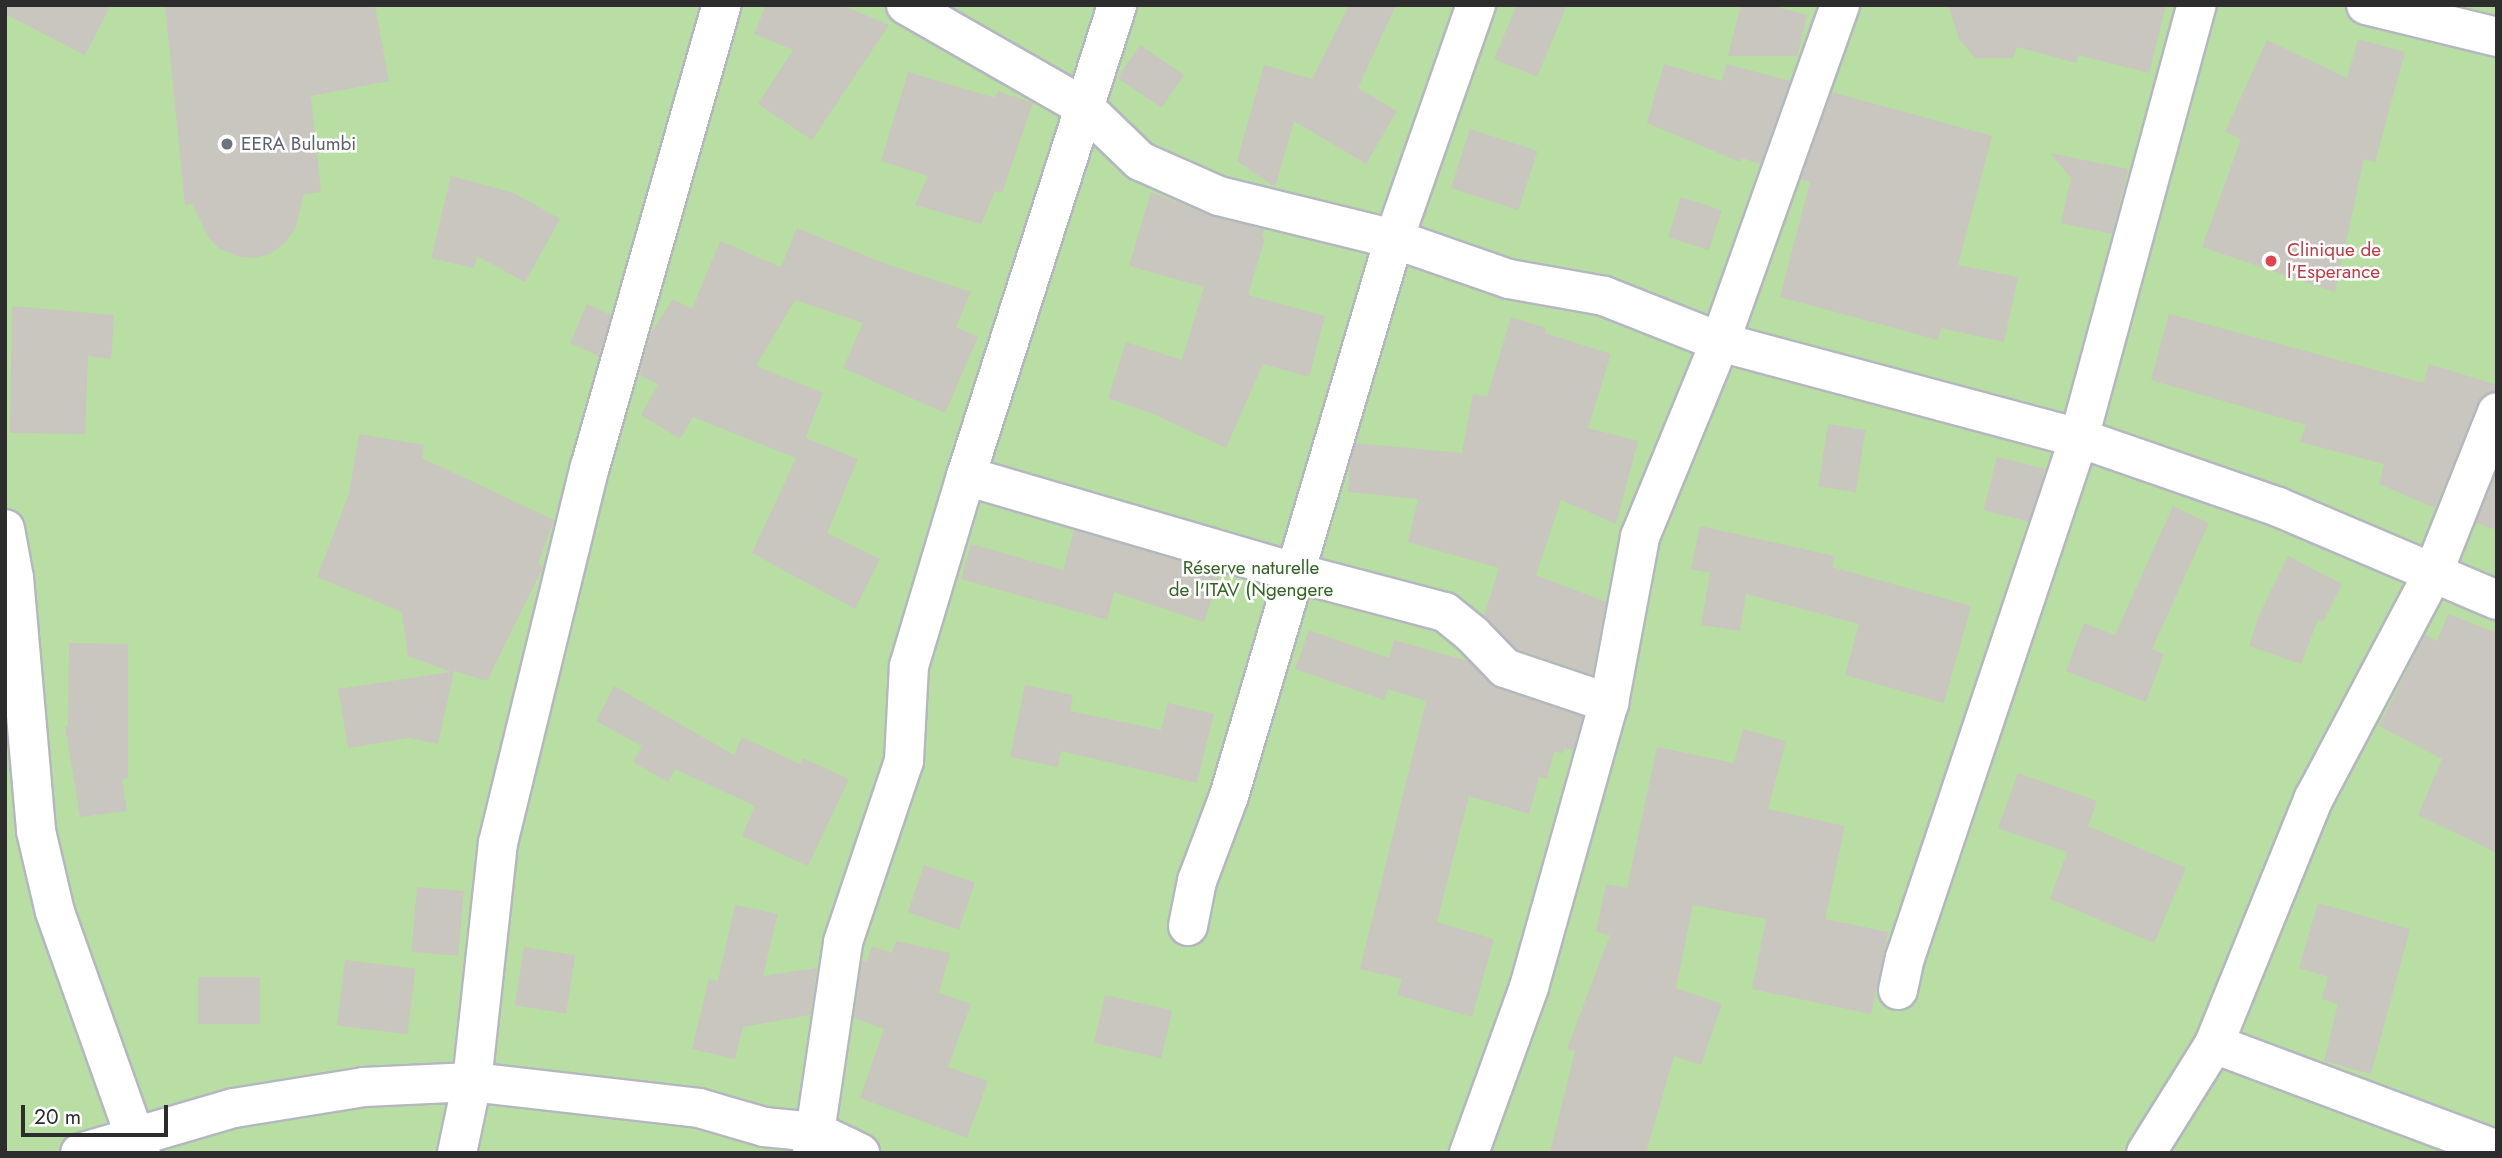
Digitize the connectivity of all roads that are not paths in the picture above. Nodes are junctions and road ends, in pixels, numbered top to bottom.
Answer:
1 (722, 5) edge
2 (906, 5) edge
3 (1117, 5) edge
4 (1476, 5) edge
5 (1840, 5) edge
6 (2197, 5) edge
7 (2366, 5) edge
8 (2497, 37) edge
9 (1084, 107) junction
10 (1394, 239) junction
11 (1720, 342) junction
12 (2497, 412) edge
13 (2079, 439) junction
14 (966, 476) junction
15 (5, 529) edge
16 (1297, 573) junction
17 (2432, 573) junction
18 (2497, 600) edge
19 (1609, 703) junction
20 (21, 833) edge
21 (1188, 926) dead end
22 (1898, 990) dead end
23 (2214, 1044) junction
24 (472, 1082) junction
25 (814, 1142) edge
26 (137, 1144) edge
27 (2497, 1150) edge
28 (80, 1153) edge
29 (457, 1153) edge
30 (860, 1153) edge
31 (1469, 1153) edge
32 (2146, 1153) edge

1 - 24 street
2 - 9 street
3 - 9 street
4 - 10 street
5 - 11 street
6 - 13 street
7 - 8 street
9 - 10 street
9 - 14 street
10 - 11 street
10 - 16 street
11 - 13 street
11 - 19 street
12 - 17 street
13 - 17 street
13 - 22 street
14 - 16 street
14 - 25 street
15 - 20 street
16 - 19 street
16 - 21 street
17 - 18 street
17 - 23 street
19 - 31 street
20 - 26 street
23 - 27 street
23 - 32 street
24 - 25 street
24 - 26 street
24 - 29 street
25 - 30 street
26 - 28 street

